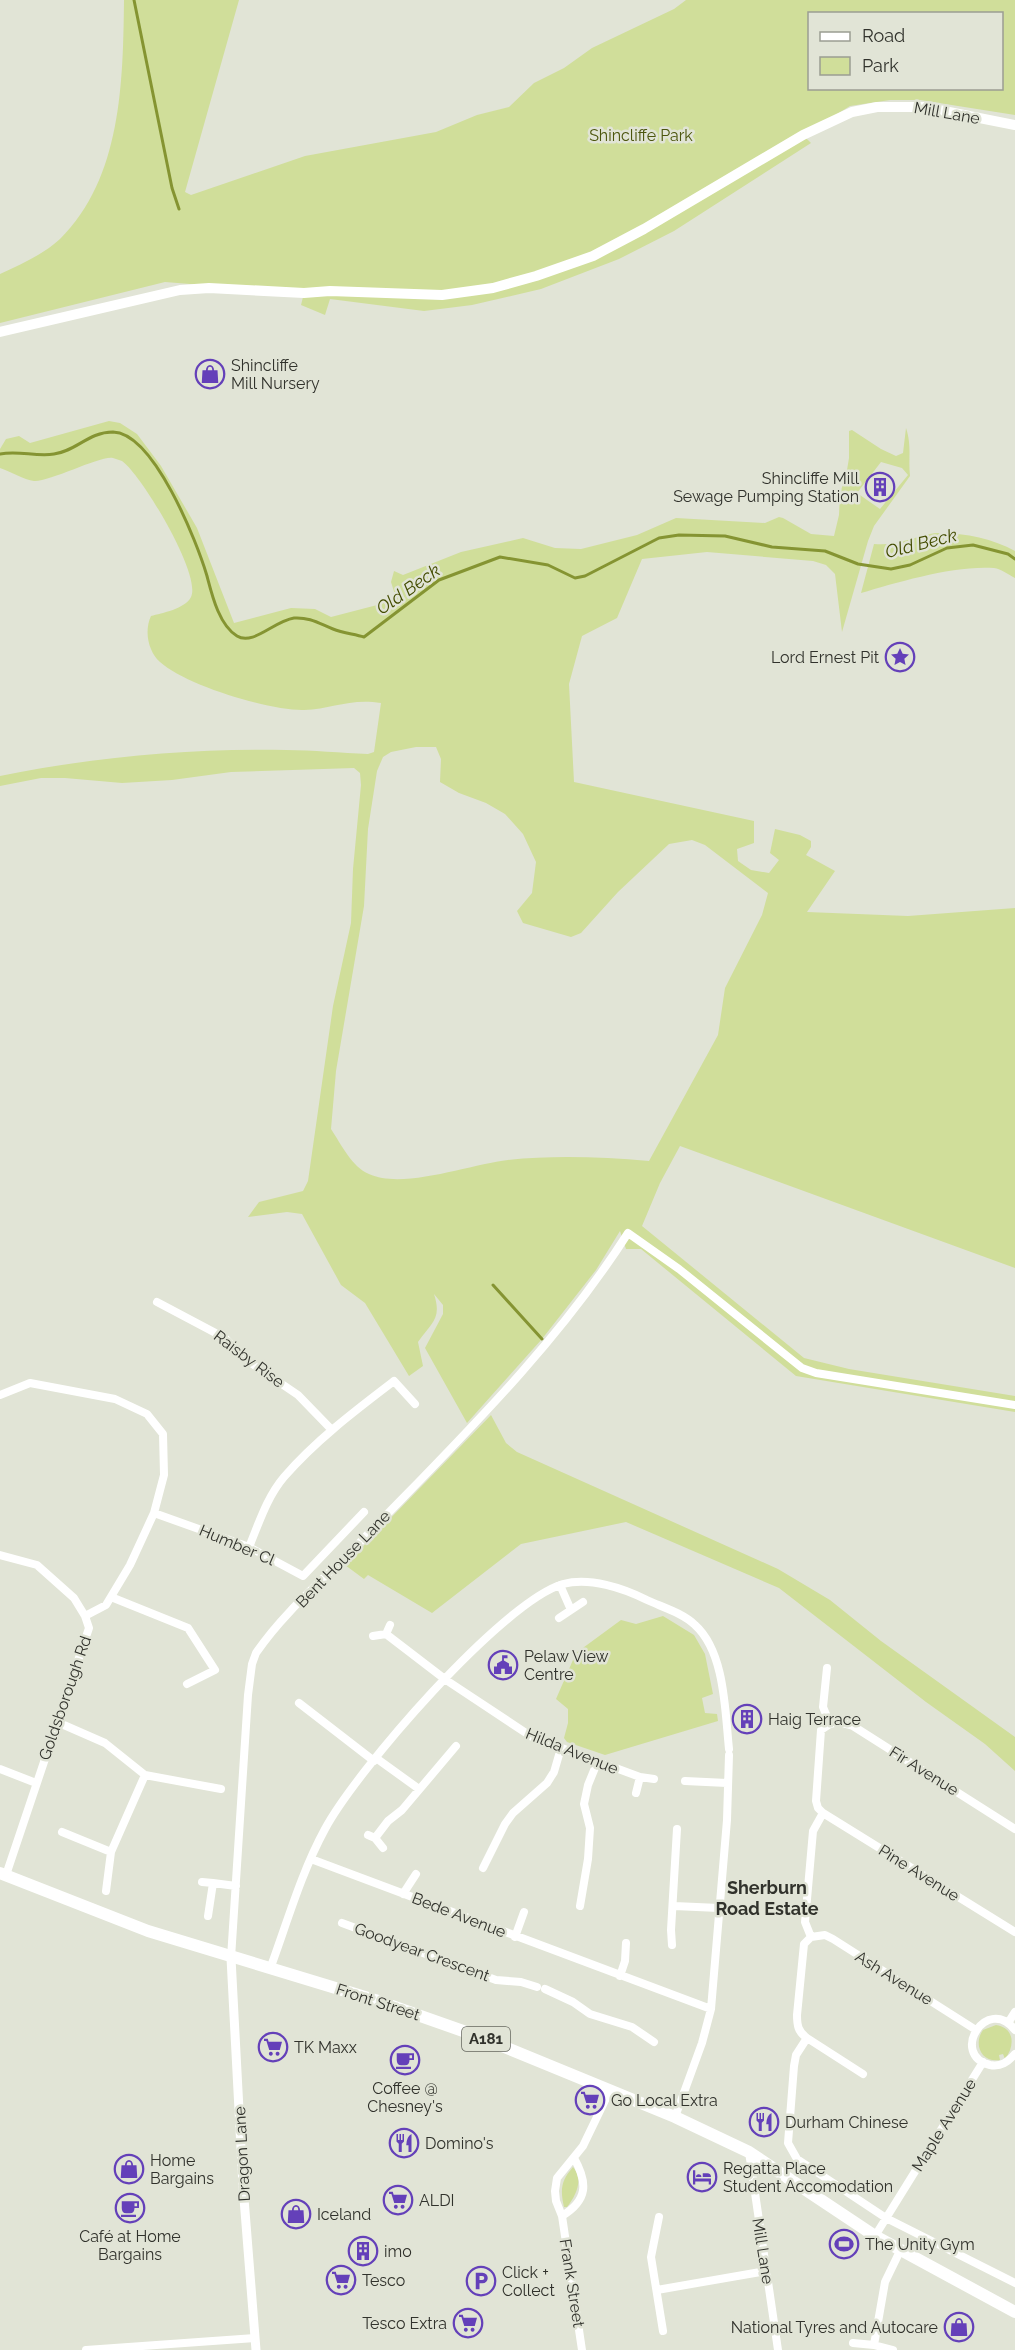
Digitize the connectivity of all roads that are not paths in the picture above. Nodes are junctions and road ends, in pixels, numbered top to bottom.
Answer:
1 (1015, 125) edge
2 (0, 332) edge
3 (157, 1302) dead end
4 (0, 1395) edge
5 (415, 1404) dead end
6 (1015, 1405) edge
7 (331, 1429) junction
8 (364, 1512) dead end
9 (154, 1514) junction
10 (249, 1546) junction
11 (0, 1555) edge
12 (560, 1585) junction
13 (111, 1597) junction
14 (583, 1602) dead end
15 (571, 1610) junction
16 (85, 1616) junction
17 (559, 1618) dead end
18 (390, 1625) dead end
19 (386, 1634) junction
20 (374, 1636) dead end
21 (827, 1668) dead end
22 (446, 1680) junction
23 (188, 1684) dead end
24 (299, 1703) dead end
25 (57, 1722) junction
26 (830, 1724) junction
27 (456, 1746) dead end
28 (561, 1749) junction
29 (375, 1759) junction
30 (597, 1763) junction
31 (0, 1769) edge
32 (145, 1775) junction
33 (640, 1778) junction
34 (654, 1779) dead end
35 (685, 1781) dead end
36 (36, 1783) junction
37 (727, 1784) junction
38 (221, 1788) dead end
39 (419, 1789) junction
40 (636, 1793) dead end
41 (823, 1813) junction
42 (677, 1829) dead end
43 (1015, 1829) edge
44 (62, 1832) dead end
45 (383, 1848) dead end
46 (111, 1852) junction
47 (311, 1859) junction
48 (483, 1868) dead end
49 (3, 1874) edge
50 (416, 1874) dead end
51 (202, 1882) dead end
52 (213, 1883) junction
53 (236, 1886) junction
54 (105, 1891) dead end
55 (403, 1894) junction
56 (580, 1905) dead end
57 (674, 1906) junction
58 (720, 1908) junction
59 (524, 1912) dead end
60 (208, 1916) dead end
61 (342, 1923) dead end
62 (1015, 1932) edge
63 (515, 1937) junction
64 (811, 1937) junction
65 (626, 1943) dead end
66 (672, 1945) dead end
67 (231, 1958) junction
68 (270, 1969) junction
69 (620, 1976) junction
70 (711, 2009) junction
71 (1015, 2012) edge
72 (1008, 2023) junction
73 (976, 2030) junction
74 (1015, 2030) edge
75 (807, 2038) junction
76 (654, 2042) dead end
77 (1015, 2054) edge
78 (983, 2062) junction
79 (863, 2074) dead end
80 (610, 2090) junction
81 (675, 2117) junction
82 (749, 2152) junction
83 (574, 2158) junction
84 (562, 2216) junction
85 (659, 2217) dead end
86 (886, 2218) junction
87 (875, 2236) junction
88 (900, 2251) junction
89 (766, 2271) junction
90 (1015, 2283) edge
91 (657, 2290) junction
92 (1015, 2312) edge
93 (663, 2331) dead end
94 (255, 2338) junction
95 (853, 2343) dead end
96 (874, 2345) junction
97 (86, 2350) edge
98 (256, 2350) edge
99 (582, 2350) edge
100 (778, 2350) edge
101 (893, 2350) edge

1 - 2 main road, Mill Lane
3 - 7 street, Raisby Rise
4 - 9 street, Goldsborough Rd
5 - 7 street
6 - 53 street, Bent House Lane
7 - 10 street
8 - 10 street, Humber Cl
9 - 10 street, Humber Cl
9 - 13 street, Goldsborough Rd
11 - 16 street
12 - 15 street
12 - 22 street
12 - 37 street
13 - 16 street, Goldsborough Rd
13 - 23 street
14 - 15 street
15 - 17 street
16 - 25 street, Goldsborough Rd
18 - 19 street
19 - 20 street
19 - 22 street, Hilda Avenue
21 - 26 street
22 - 28 street, Hilda Avenue
22 - 29 street
24 - 29 street
25 - 32 street
25 - 36 street, Goldsborough Rd
26 - 41 street
26 - 43 street, Fir Avenue
27 - 39 street
28 - 30 street, Hilda Avenue
28 - 48 street
29 - 39 street
29 - 47 street
30 - 33 street, Hilda Avenue
30 - 56 street
31 - 36 street
32 - 38 street
32 - 46 street
33 - 34 street, Hilda Avenue
33 - 40 street, Hilda Avenue
35 - 37 street
36 - 49 street, Goldsborough Rd
37 - 58 street
39 - 45 street
41 - 62 street, Pine Avenue
41 - 64 street
42 - 57 street
44 - 46 street
46 - 54 street
47 - 55 street, Bede Avenue
47 - 68 street
49 - 67 main road, Front Street / A181
50 - 55 street, Bede Avenue
51 - 52 street
52 - 53 street
52 - 60 street
53 - 67 street, Bent House Lane
55 - 63 street, Bede Avenue
57 - 58 street
57 - 66 street
58 - 70 street
59 - 63 street, Bede Avenue
61 - 76 street, Goodyear Crescent
63 - 69 street, Bede Avenue
64 - 73 street, Ash Avenue
64 - 75 street
65 - 69 street
67 - 68 main road, Front Street / A181
67 - 94 street, Dragon Lane
68 - 80 main road, Front Street / A181
69 - 70 street, Bede Avenue
70 - 81 street
71 - 72 street
72 - 73 street
72 - 74 street
73 - 78 street
75 - 79 street
75 - 86 street
77 - 78 street
78 - 86 street, Maple Avenue
80 - 81 main road, Front Street / A181
80 - 83 street, Frank Street
81 - 82 main road, Front Street / A181
82 - 87 main road, A181
82 - 89 street, Mill Lane
83 - 84 street, Frank Street
83 - 84 street, Frank Street
84 - 99 street, Frank Street
85 - 91 street
86 - 87 street, Maple Avenue
86 - 90 street
87 - 88 main road, A181
88 - 92 main road, A181
88 - 96 street
89 - 91 street
89 - 100 street, Mill Lane
91 - 93 street
94 - 97 street
94 - 98 street, Dragon Lane
95 - 96 street
96 - 101 street

